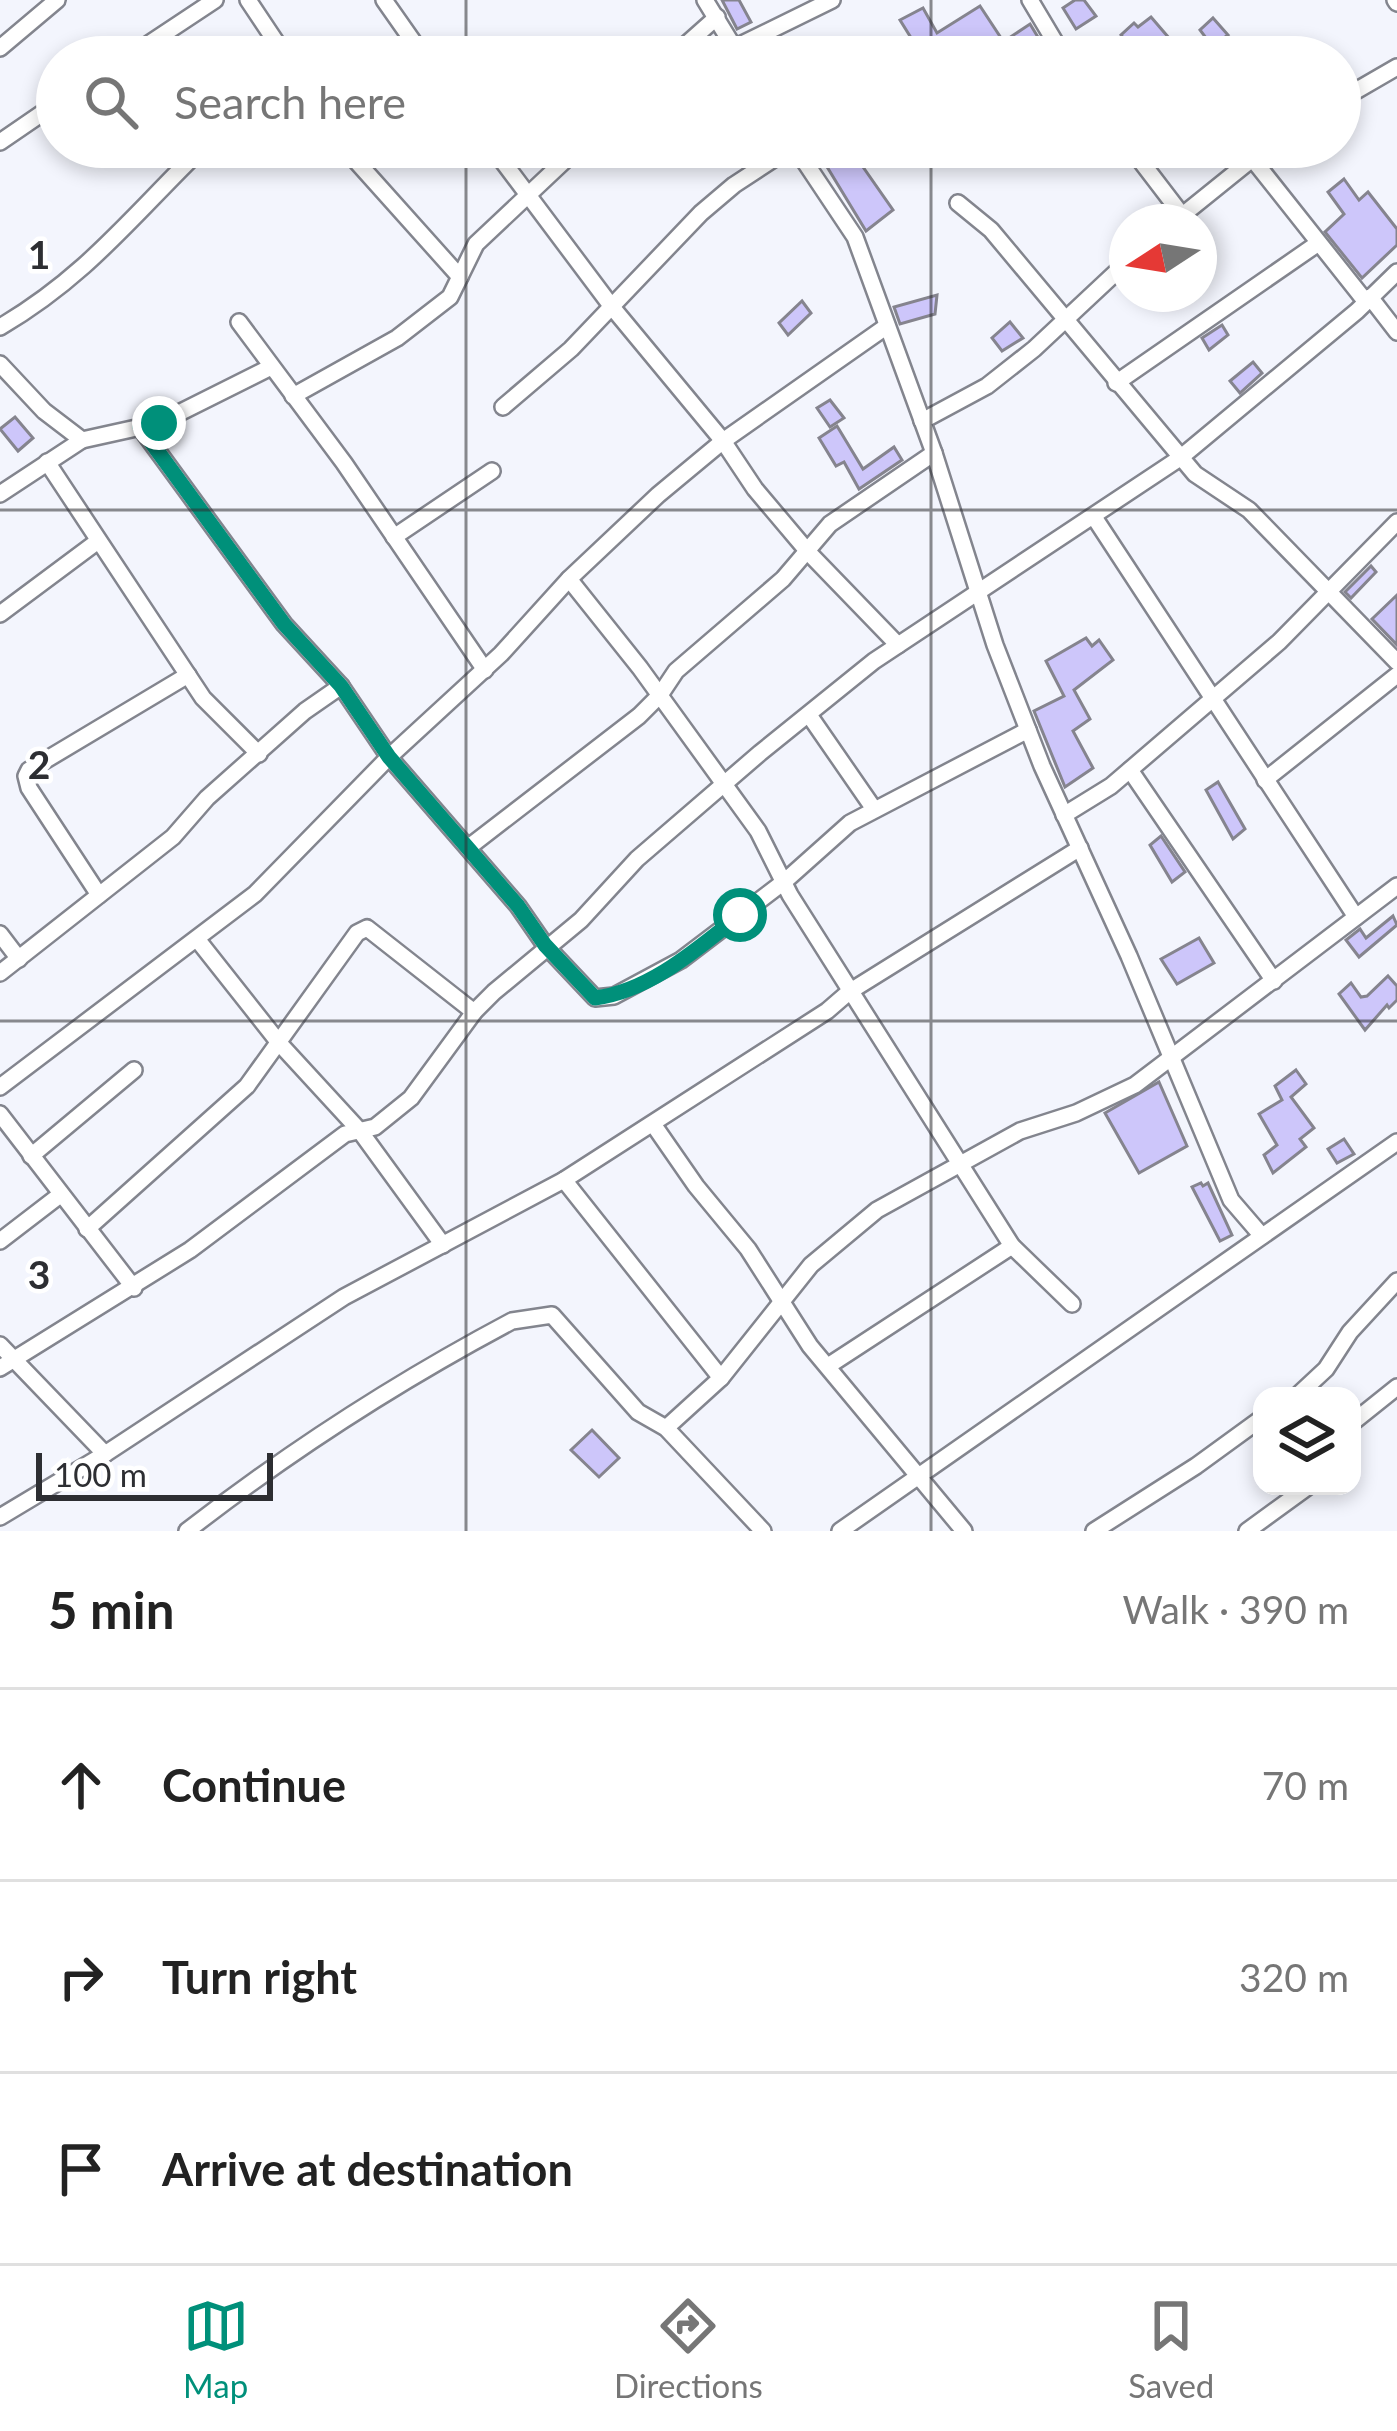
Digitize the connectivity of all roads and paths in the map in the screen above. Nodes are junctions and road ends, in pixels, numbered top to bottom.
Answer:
1 (56, 0) edge
2 (215, 0) edge
3 (248, 0) edge
4 (384, 0) edge
5 (706, 0) edge
6 (832, 0) edge
7 (1030, 0) edge
8 (717, 17) junction
9 (161, 36) edge
10 (272, 36) edge
11 (409, 36) edge
12 (696, 36) edge
13 (728, 36) edge
14 (767, 36) edge
15 (1051, 36) edge
16 (0, 48) edge
17 (1397, 67) edge
18 (1361, 88) edge
19 (36, 118) edge
20 (0, 142) edge
21 (183, 168) edge
22 (362, 168) edge
23 (509, 168) edge
24 (557, 168) edge
25 (761, 168) edge
26 (808, 168) edge
27 (1144, 168) edge
28 (1238, 168) edge
29 (1259, 168) edge
30 (529, 194) junction
31 (958, 203) dead end
32 (1168, 204) edge
33 (1196, 204) edge
34 (1317, 244) junction
35 (1397, 272) edge
36 (460, 277) junction
37 (1109, 279) edge
38 (1368, 300) junction
39 (612, 308) junction
40 (1067, 318) junction
41 (239, 322) dead end
42 (887, 326) junction
43 (0, 328) edge
44 (1397, 332) edge
45 (0, 364) edge
46 (271, 367) junction
47 (1116, 383) junction
48 (293, 396) junction
49 (503, 407) dead end
50 (922, 421) junction
51 (140, 427) junction
52 (82, 440) junction
53 (723, 441) junction
54 (934, 453) junction
55 (1180, 458) junction
56 (47, 462) junction
57 (492, 471) dead end
58 (0, 494) edge
59 (1094, 517) junction
60 (1397, 522) edge
61 (394, 537) junction
62 (98, 541) junction
63 (809, 553) junction
64 (569, 578) junction
65 (1328, 591) junction
66 (979, 595) junction
67 (0, 614) edge
68 (898, 645) junction
69 (1397, 662) edge
70 (484, 670) junction
71 (188, 675) junction
72 (1397, 675) edge
73 (341, 686) junction
74 (661, 695) junction
75 (1212, 698) junction
76 (809, 716) junction
77 (1028, 730) junction
78 (259, 754) junction
79 (389, 757) junction
80 (1130, 770) junction
81 (1265, 780) junction
82 (726, 786) junction
83 (874, 809) junction
84 (1064, 814) junction
85 (470, 847) junction
86 (1080, 848) junction
87 (785, 881) junction
88 (1397, 886) edge
89 (99, 895) junction
90 (1356, 916) junction
91 (0, 934) edge
92 (197, 939) junction
93 (545, 945) junction
94 (19, 959) junction
95 (0, 973) edge
96 (1274, 981) junction
97 (849, 992) junction
98 (474, 1012) junction
99 (280, 1044) junction
100 (1173, 1059) junction
101 (134, 1070) dead end
102 (0, 1087) edge
103 (0, 1114) edge
104 (653, 1124) junction
105 (360, 1131) junction
106 (1397, 1142) edge
107 (31, 1156) junction
108 (961, 1163) junction
109 (564, 1180) junction
110 (59, 1195) junction
111 (87, 1228) junction
112 (1262, 1236) junction
113 (0, 1241) edge
114 (443, 1245) junction
115 (1012, 1246) junction
116 (1397, 1281) edge
117 (134, 1288) junction
118 (782, 1301) junction
119 (1072, 1304) dead end
120 (0, 1345) edge
121 (6, 1363) edge
122 (828, 1366) junction
123 (722, 1378) junction
124 (1307, 1387) edge
125 (1397, 1387) edge
126 (1361, 1416) edge
127 (1253, 1425) edge
128 (666, 1428) junction
129 (105, 1454) junction
130 (918, 1473) junction
131 (1297, 1495) edge
132 (0, 1517) edge
133 (187, 1531) edge
134 (764, 1531) edge
135 (840, 1531) edge
136 (964, 1531) edge
137 (1094, 1531) edge
138 (1247, 1531) edge

1 - 16 street
2 - 9 street
3 - 10 street
4 - 11 street
5 - 8 street
6 - 14 street
7 - 15 street
8 - 12 street
8 - 13 street
17 - 18 street
19 - 20 street
21 - 43 street
22 - 36 street
23 - 30 street
24 - 30 street
25 - 39 street
26 - 42 street
27 - 32 street
28 - 33 street
29 - 34 street
30 - 36 street
30 - 39 street
31 - 40 street
34 - 38 street
34 - 47 street
35 - 38 street
36 - 48 street
37 - 40 street
38 - 44 street
38 - 55 street
39 - 49 street
39 - 53 street
40 - 47 street
40 - 50 street
41 - 46 street
42 - 50 street
42 - 53 street
45 - 52 street
46 - 48 street
46 - 51 street
47 - 55 street
48 - 61 street
50 - 54 street
51 - 52 street
51 - 73 street
52 - 56 street
53 - 63 street
53 - 64 street
54 - 63 street
54 - 66 street
55 - 59 street
55 - 65 street
56 - 58 street
56 - 62 street
57 - 61 street
59 - 66 street
59 - 75 street
60 - 65 street
61 - 70 street
62 - 67 street
62 - 71 street
63 - 68 street
63 - 74 street
64 - 70 street
64 - 74 street
65 - 69 street
65 - 75 street
66 - 68 street
66 - 77 street
68 - 76 street
70 - 79 street
71 - 78 street
71 - 89 street
72 - 81 street
73 - 78 street
73 - 79 street
74 - 82 street
74 - 85 street
75 - 80 street
75 - 81 street
76 - 82 street
76 - 83 street
77 - 83 street
77 - 84 street
78 - 89 street
79 - 85 street
79 - 92 street
80 - 84 street
80 - 96 street
81 - 90 street
82 - 87 street
82 - 93 street
83 - 87 street
84 - 86 street
85 - 93 street
86 - 97 street
86 - 100 street
87 - 93 street
87 - 97 street
88 - 90 street
89 - 94 street
90 - 96 street
91 - 94 street
92 - 99 street
92 - 102 street
93 - 98 street
94 - 95 street
96 - 100 street
97 - 104 street
97 - 108 street
98 - 99 street
98 - 105 street
99 - 105 street
99 - 111 street
100 - 108 street
100 - 112 street
101 - 107 street
103 - 107 street
104 - 109 street
104 - 118 street
105 - 114 street
105 - 117 street
106 - 112 street
107 - 110 street
108 - 115 street
108 - 118 street
109 - 114 street
109 - 123 street
110 - 111 street
110 - 113 street
111 - 117 street
112 - 130 street
114 - 129 street
115 - 119 street
115 - 122 street
116 - 124 street
117 - 121 street
118 - 122 street
118 - 123 street
120 - 121 street
121 - 129 street
122 - 130 street
123 - 128 street
125 - 126 street
127 - 137 street
128 - 133 street
128 - 134 street
129 - 132 street
130 - 135 street
130 - 136 street
131 - 138 street

